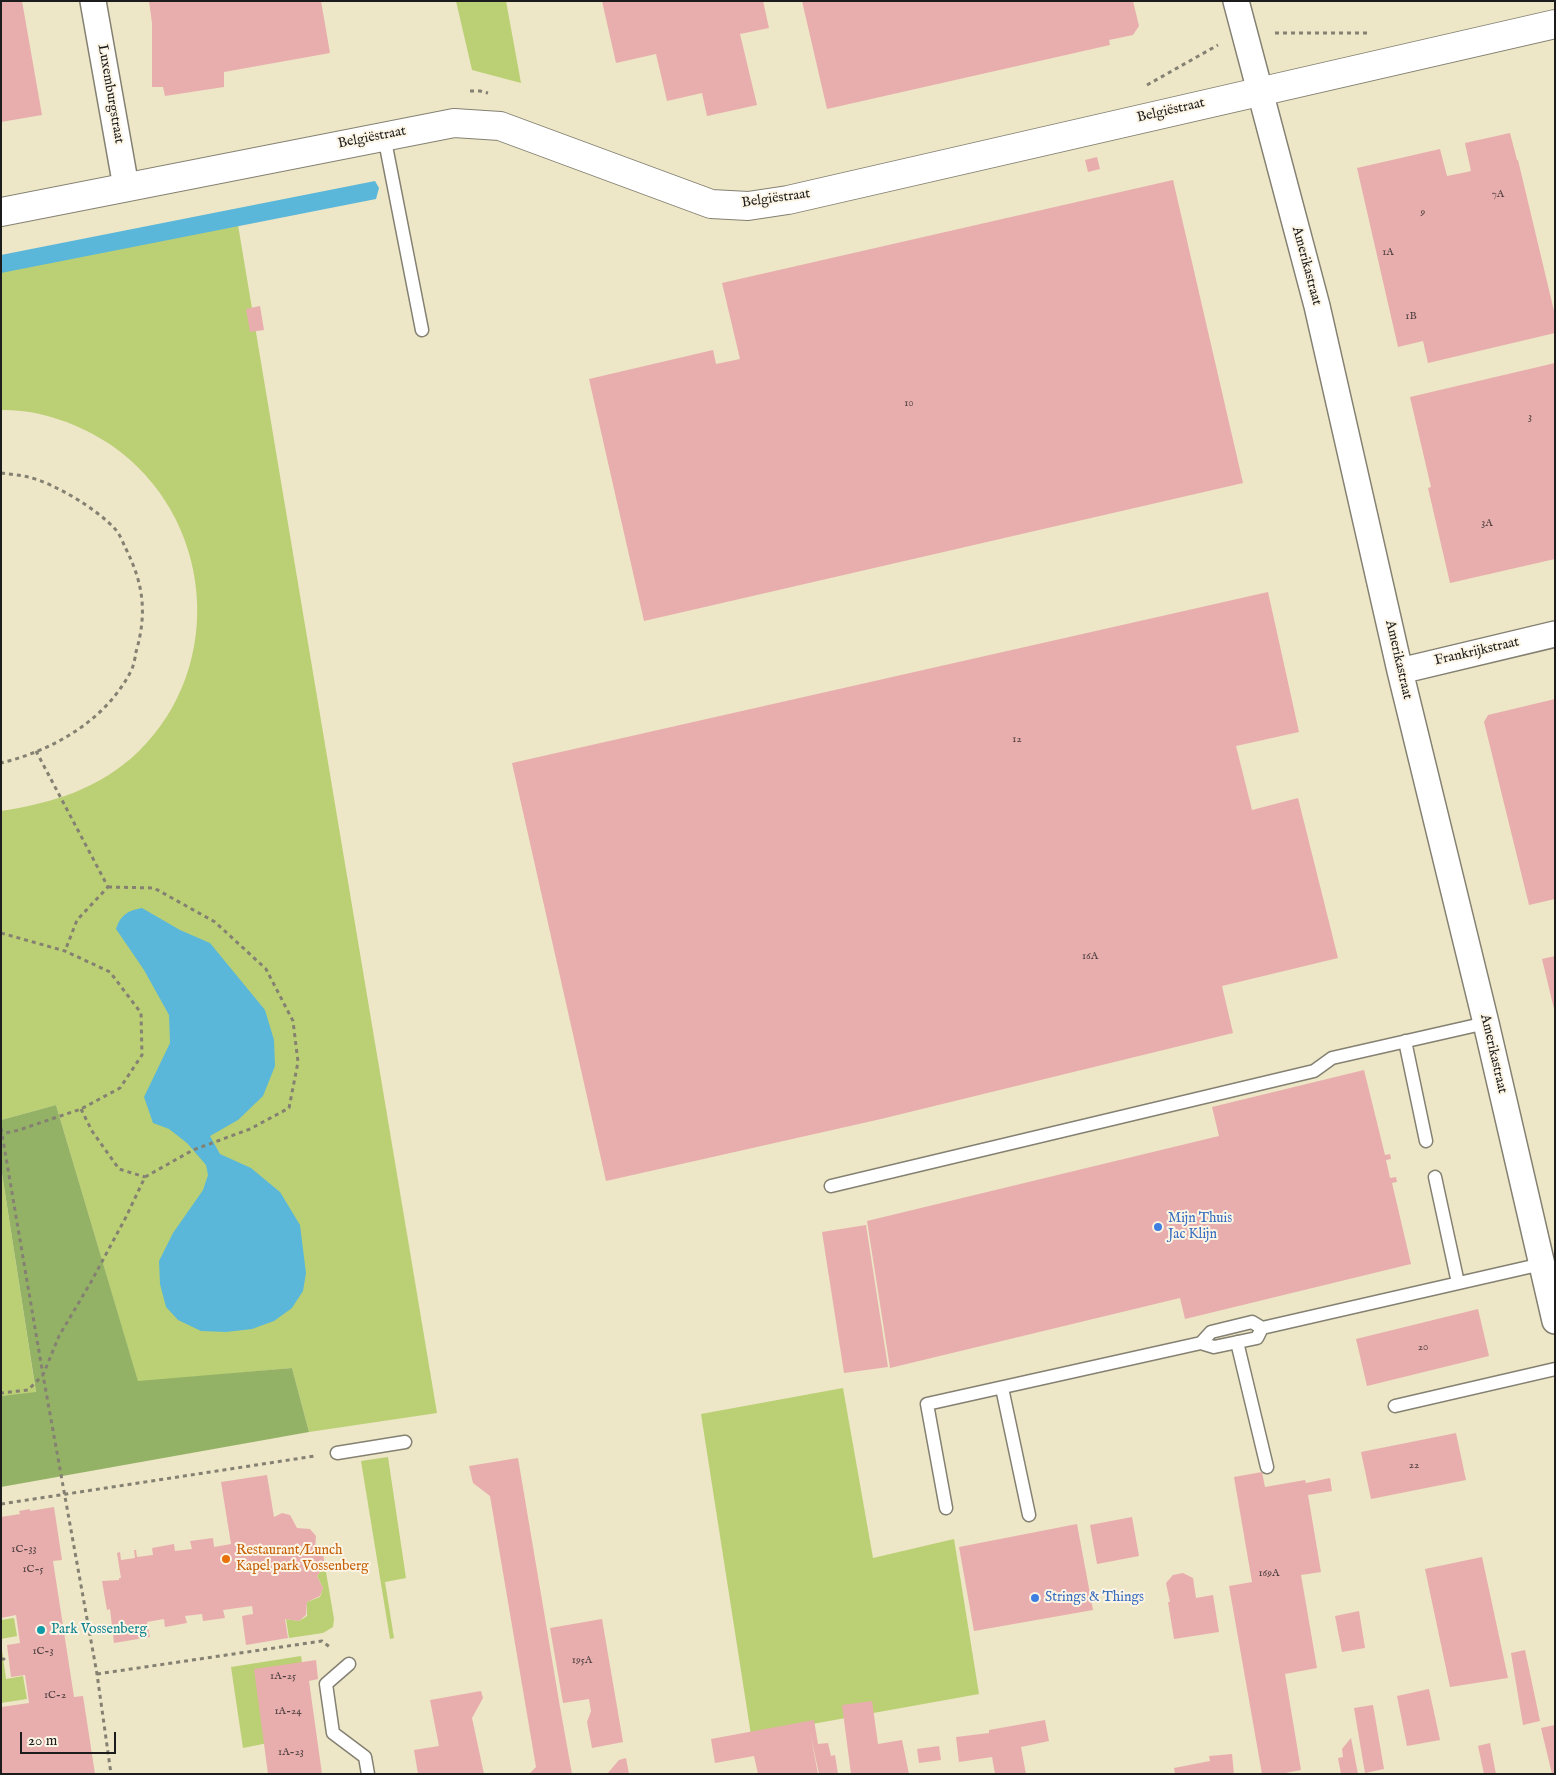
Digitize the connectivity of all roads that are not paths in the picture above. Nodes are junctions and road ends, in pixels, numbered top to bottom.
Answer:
1 (93, 1) edge
2 (1236, 1) edge
3 (1555, 24) edge
4 (1259, 91) junction
5 (384, 136) junction
6 (126, 187) junction
7 (1, 212) edge
8 (422, 330) dead end
9 (1555, 634) edge
10 (1400, 670) junction
11 (1486, 1023) junction
12 (1405, 1041) junction
13 (1426, 1141) dead end
14 (1435, 1177) dead end
15 (831, 1186) dead end
16 (1542, 1264) junction
17 (1458, 1283) junction
18 (1555, 1321) edge
19 (1262, 1328) junction
20 (1237, 1342) junction
21 (1200, 1343) junction
22 (1555, 1370) edge
23 (1002, 1388) junction
24 (1395, 1406) dead end
25 (405, 1442) dead end
26 (337, 1453) road end
27 (1267, 1467) dead end
28 (946, 1508) dead end
29 (1029, 1515) dead end
30 (349, 1664) road end
31 (368, 1774) edge

1 - 6 street, Luxemburgstraat
2 - 4 street, Amerikastraat
3 - 4 main road, Belgiëstraat
4 - 5 main road, Belgiëstraat
4 - 10 street, Amerikastraat
5 - 6 main road, Belgiëstraat
5 - 8 lane
6 - 7 main road, Belgiëstraat
9 - 10 street, Frankrijkstraat
10 - 11 street, Amerikastraat
11 - 12 lane
11 - 16 street, Amerikastraat
12 - 13 lane
12 - 15 lane
14 - 17 lane
16 - 17 lane
16 - 18 street, Amerikastraat
17 - 19 lane
19 - 20 lane
19 - 21 lane
20 - 21 lane
20 - 27 lane
21 - 23 lane
22 - 24 lane
23 - 28 lane
23 - 29 lane
25 - 26 lane
30 - 31 lane

